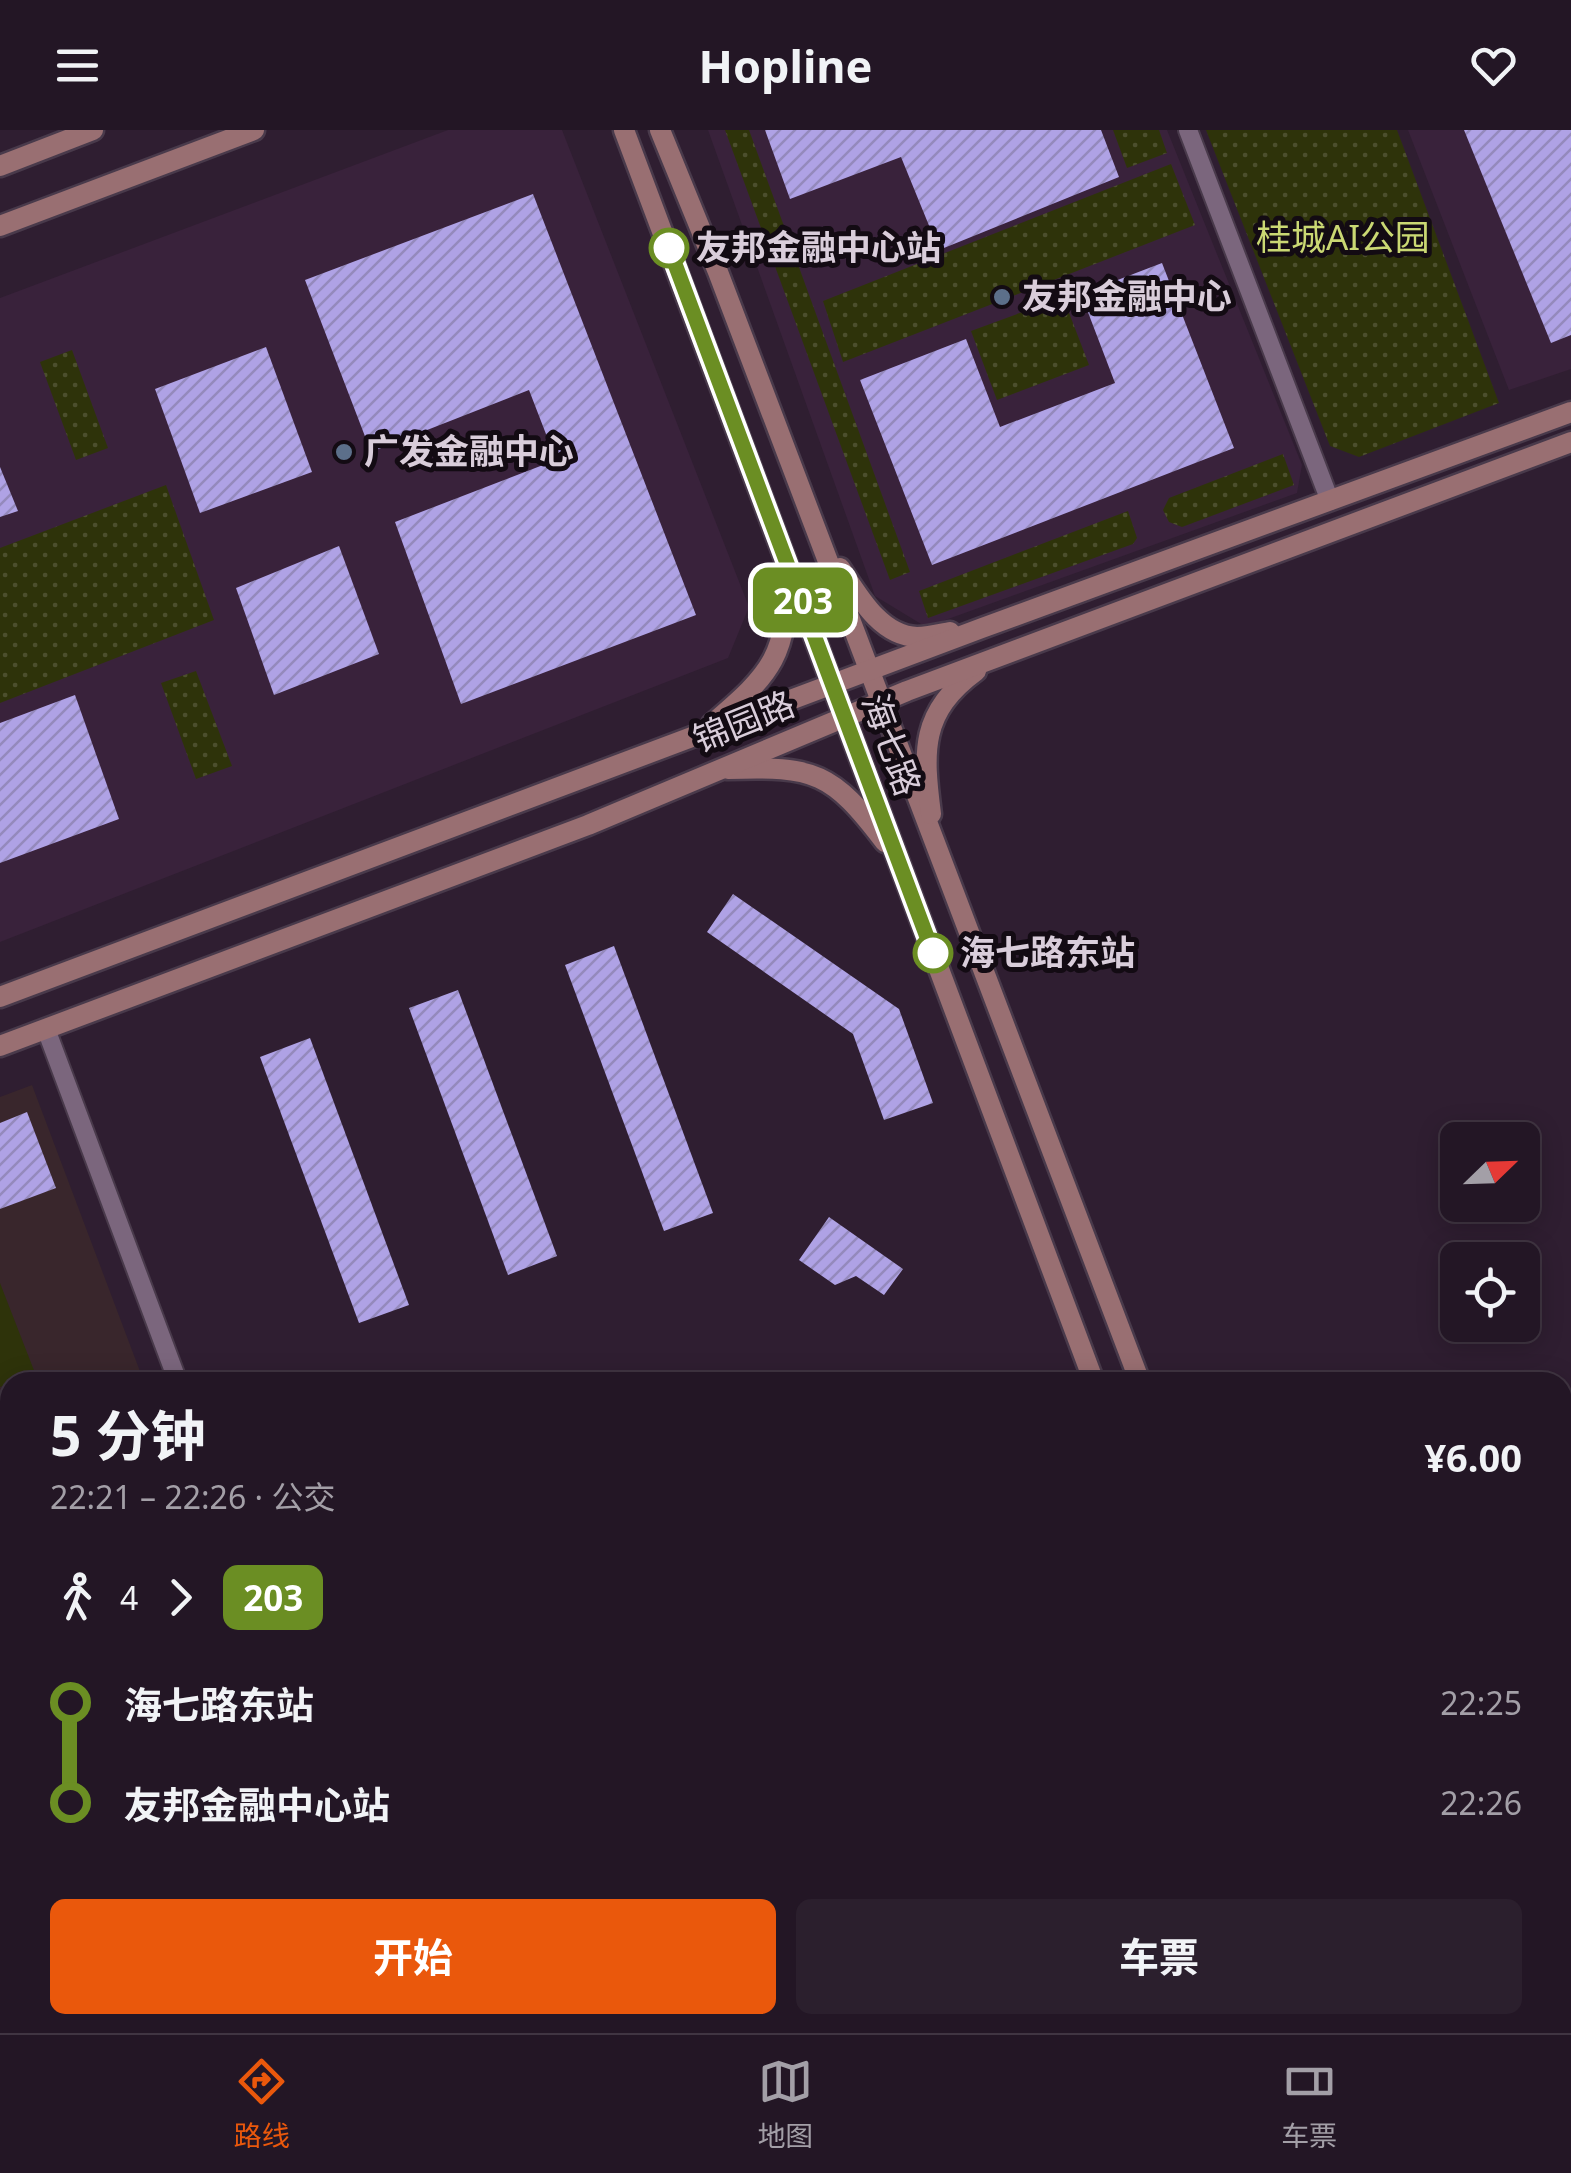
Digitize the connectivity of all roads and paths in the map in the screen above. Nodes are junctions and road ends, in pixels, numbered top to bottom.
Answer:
1 (93, 130) edge
2 (254, 130) edge
3 (624, 130) edge
4 (660, 130) edge
5 (1188, 130) edge
6 (0, 166) edge
7 (0, 226) edge
8 (1571, 412) edge
9 (1571, 442) edge
10 (1330, 501) junction
11 (822, 543) junction
12 (786, 555) junction
13 (982, 628) junction
14 (995, 658) junction
15 (869, 672) junction
16 (834, 683) junction
17 (880, 702) junction
18 (846, 716) junction
19 (702, 733) junction
20 (716, 769) junction
21 (934, 845) junction
22 (898, 858) junction
23 (0, 997) edge
24 (46, 1028) junction
25 (0, 1046) edge
26 (174, 1372) edge
27 (1090, 1372) edge
28 (1136, 1372) edge

1 - 6 main road
2 - 7 main road
3 - 12 main road, 海七路
4 - 11 main road
5 - 10 street
8 - 10 main road, 锦园路
9 - 14 main road, 锦园路
10 - 13 main road, 锦园路
11 - 13 main road
11 - 15 main road
12 - 16 main road, 海七路
12 - 19 main road
13 - 15 main road, 锦园路
14 - 17 main road, 锦园路
14 - 21 main road
15 - 16 main road, 锦园路
15 - 17 main road
16 - 18 main road, 海七路
16 - 19 main road, 锦园路
17 - 18 main road, 锦园路
17 - 21 main road
18 - 20 main road, 锦园路
18 - 22 main road, 海七路
19 - 23 main road, 锦园路
20 - 22 main road
20 - 24 main road, 锦园路
21 - 28 main road
22 - 27 main road, 海七路
24 - 25 main road, 锦园路
24 - 26 street

